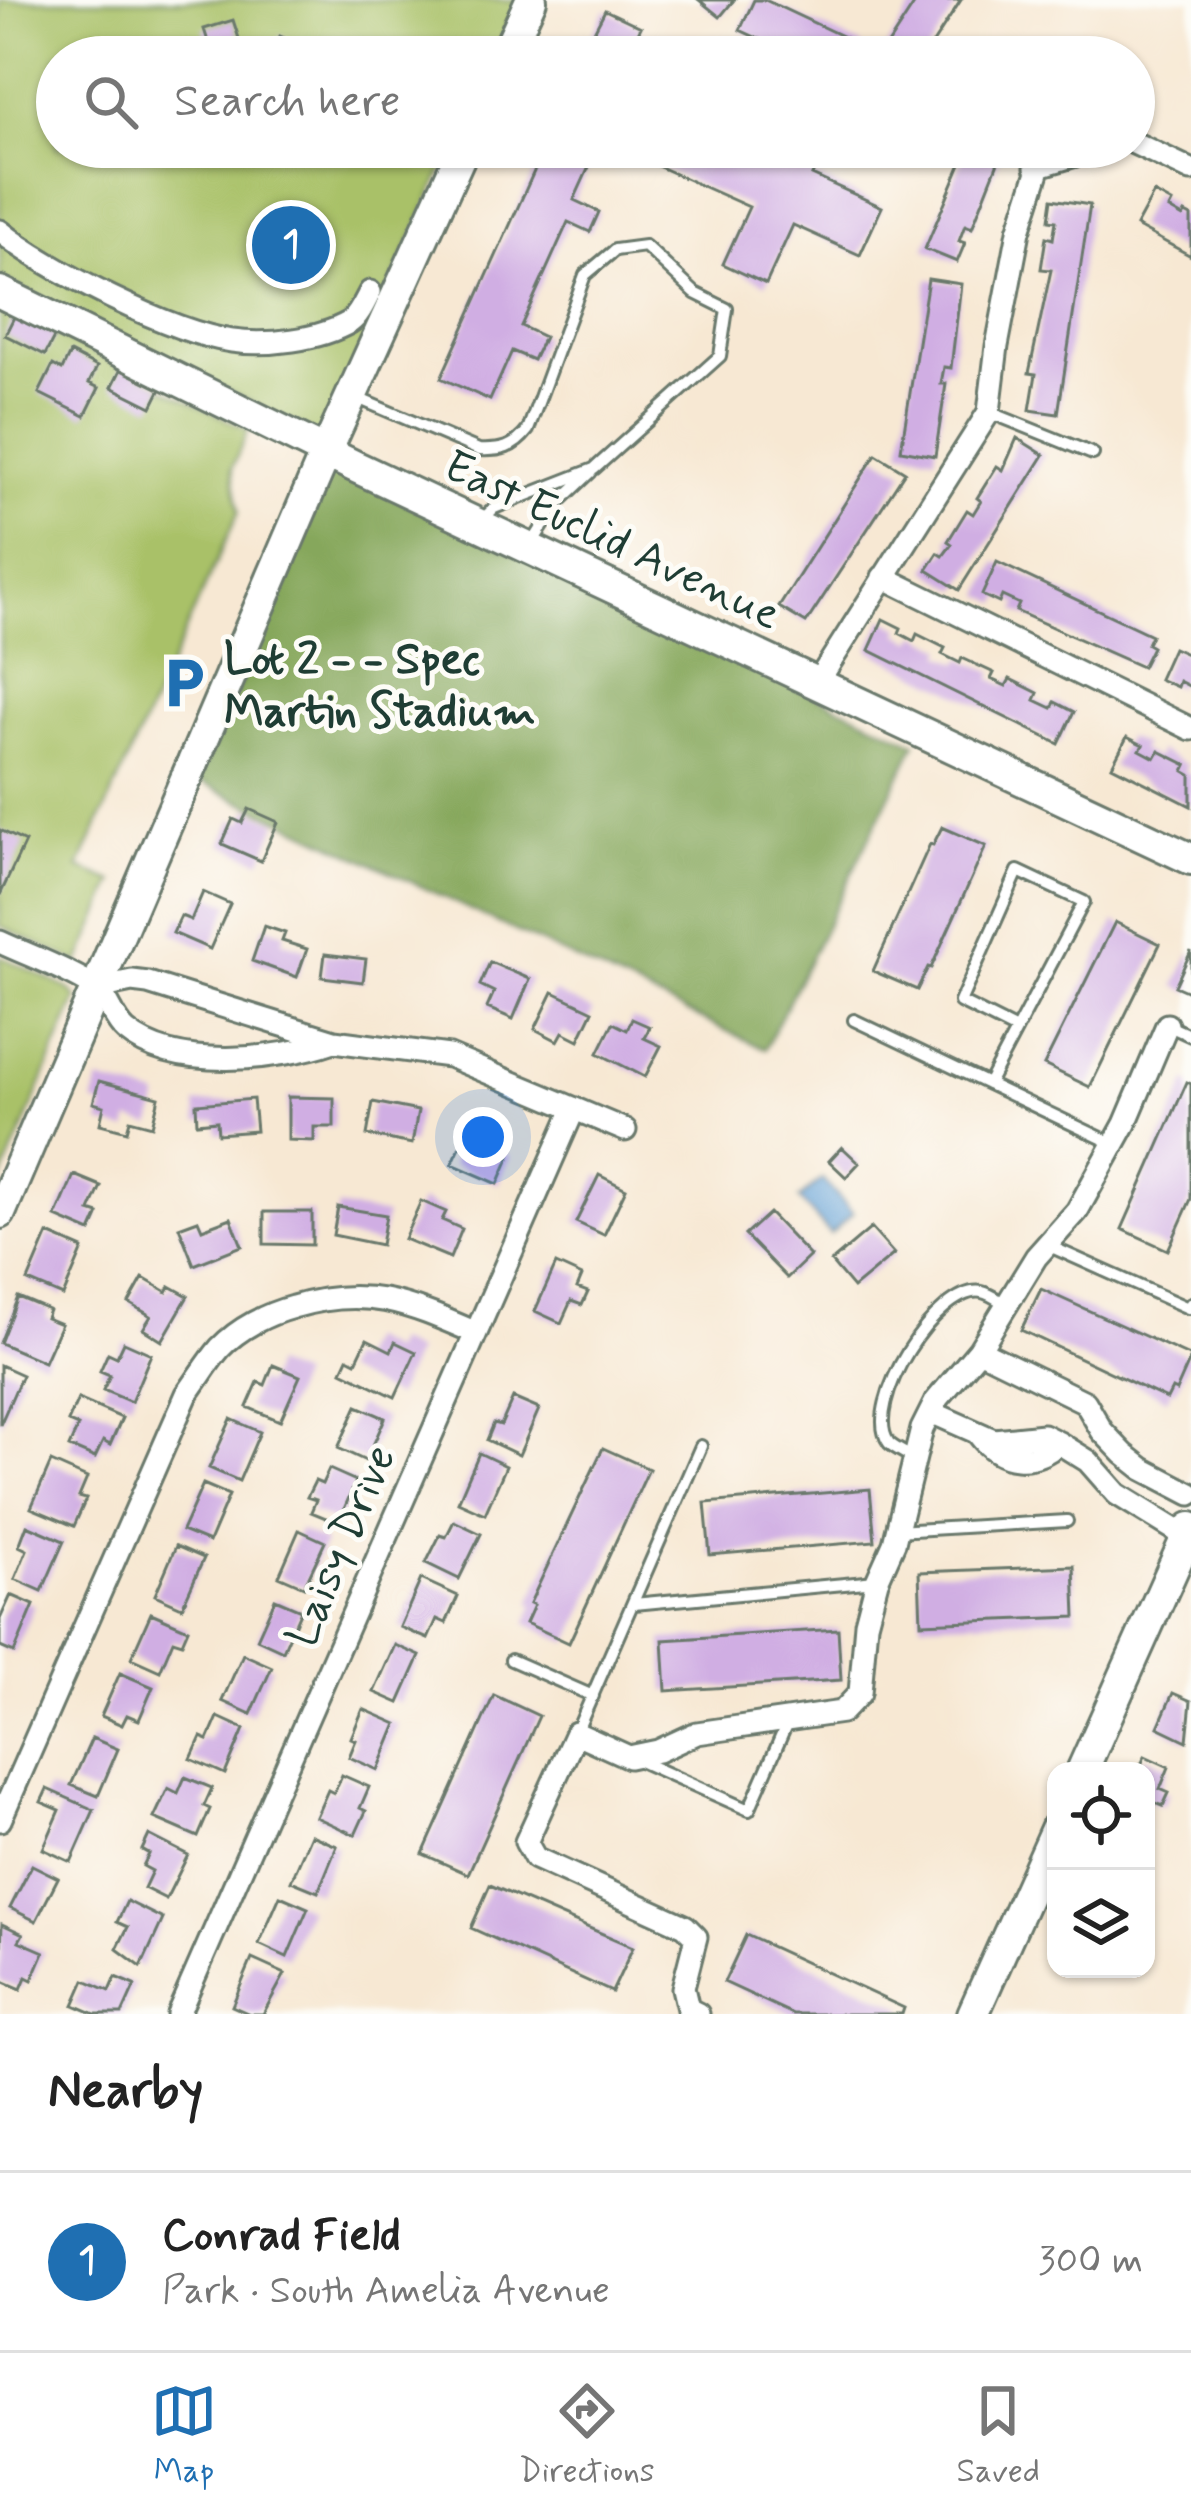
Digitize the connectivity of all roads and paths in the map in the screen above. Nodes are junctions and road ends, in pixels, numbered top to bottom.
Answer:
1 (531, 0) edge
2 (515, 36) edge
3 (1155, 153) edge
4 (455, 168) edge
5 (1038, 168) edge
6 (1191, 170) edge
7 (0, 230) edge
8 (0, 292) edge
9 (370, 292) dead end
10 (352, 396) junction
11 (989, 412) junction
12 (326, 452) junction
13 (1093, 454) dead end
14 (594, 469) junction
15 (479, 524) junction
16 (530, 548) junction
17 (883, 577) junction
18 (818, 683) junction
19 (1191, 729) edge
20 (1191, 859) edge
21 (0, 942) edge
22 (98, 988) junction
23 (854, 1021) dead end
24 (1167, 1025) joint
25 (1016, 1030) junction
26 (1191, 1036) edge
27 (334, 1041) junction
28 (988, 1084) junction
29 (574, 1108) junction
30 (625, 1130) dead end
31 (1114, 1144) junction
32 (0, 1213) edge
33 (1047, 1245) junction
34 (1191, 1303) edge
35 (1007, 1305) junction
36 (474, 1332) junction
37 (979, 1350) junction
38 (931, 1412) junction
39 (701, 1446) dead end
40 (913, 1458) junction
41 (1191, 1494) edge
42 (1067, 1521) dead end
43 (896, 1531) junction
44 (1189, 1532) edge
45 (878, 1581) junction
46 (634, 1604) junction
47 (511, 1660) dead end
48 (592, 1696) junction
49 (788, 1721) junction
50 (576, 1733) junction
51 (629, 1756) junction
52 (1086, 1762) edge
53 (0, 1820) edge
54 (1047, 1849) edge
55 (178, 2014) edge
56 (698, 2014) edge
57 (973, 2014) edge

1 - 2 street
3 - 6 street
4 - 10 street
5 - 11 street
7 - 9 street
8 - 12 street, East Euclid Avenue
10 - 12 street
10 - 14 lane
11 - 13 lane
11 - 17 street
12 - 15 street, East Euclid Avenue
12 - 22 street
14 - 15 lane
14 - 16 lane
15 - 16 street, East Euclid Avenue
16 - 18 street, East Euclid Avenue
17 - 18 street
17 - 19 street
18 - 20 street, East Euclid Avenue
21 - 22 street
22 - 27 street
22 - 27 street
22 - 32 street
23 - 28 lane
24 - 26 lane
24 - 31 street
25 - 25 lane
25 - 28 lane
27 - 29 street
28 - 31 lane
29 - 30 street
29 - 36 street, Laisy Drive
31 - 33 street
33 - 34 lane
33 - 35 street
35 - 37 street
35 - 40 lane
36 - 53 street
36 - 55 street, Laisy Drive
37 - 38 street
37 - 41 street
38 - 40 street
38 - 44 street
39 - 46 lane
40 - 43 street
42 - 43 lane
43 - 45 street
44 - 52 street
45 - 46 lane
45 - 49 street
46 - 48 lane
47 - 48 lane
48 - 50 lane
49 - 51 street
49 - 51 lane
50 - 51 street
50 - 56 street
54 - 57 street

